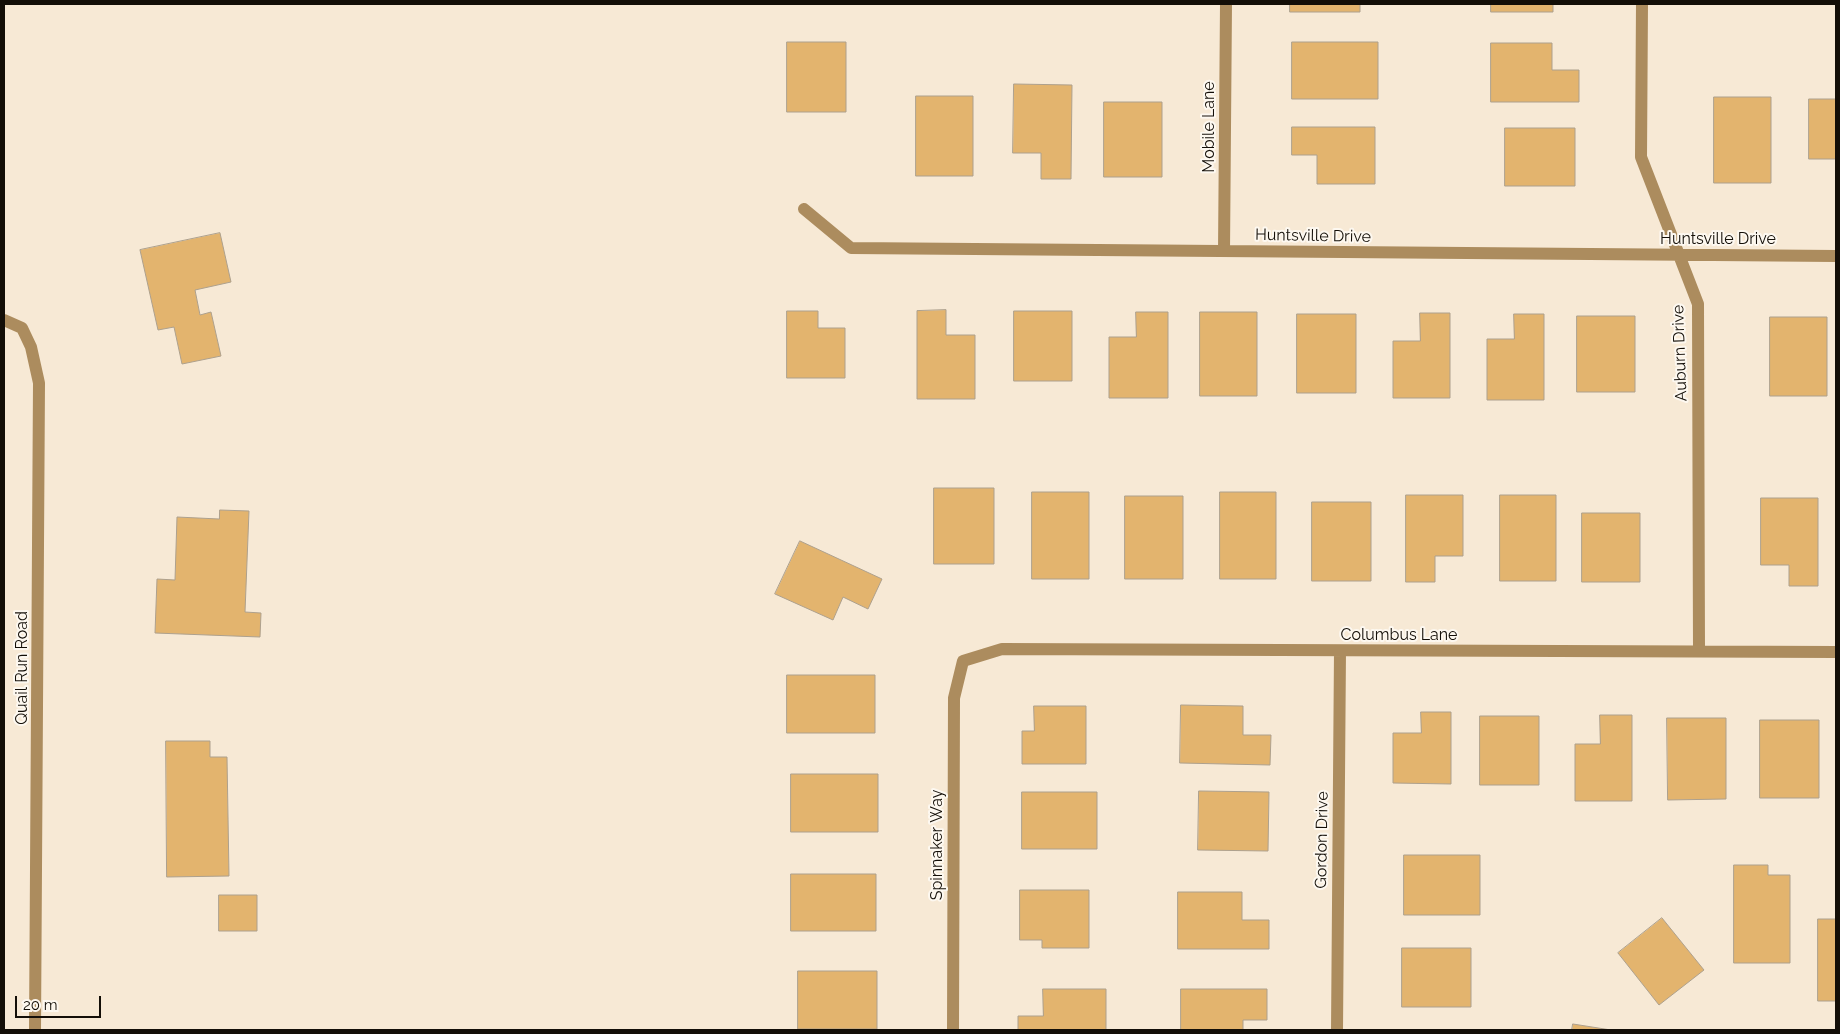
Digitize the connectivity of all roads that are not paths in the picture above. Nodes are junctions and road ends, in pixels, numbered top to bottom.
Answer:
1 (1226, 4) edge
2 (1642, 4) edge
3 (804, 209) dead end
4 (1224, 251) junction
5 (1679, 255) junction
6 (1836, 256) edge
7 (4, 320) edge
8 (1340, 651) junction
9 (1699, 651) junction
10 (1836, 652) edge
11 (963, 661) joint
12 (35, 1030) edge
13 (953, 1030) edge
14 (1336, 1030) edge

1 - 4 street, Mobile Lane
2 - 5 street, Auburn Drive
3 - 4 street, Huntsville Drive
4 - 5 street, Huntsville Drive
5 - 6 street, Huntsville Drive
5 - 9 street, Auburn Drive
7 - 12 street, Quail Run Road
8 - 9 street, Columbus Lane
8 - 11 street, Columbus Lane
8 - 14 street, Gordon Drive
9 - 10 street, Columbus Lane
11 - 13 street, Spinnaker Way

